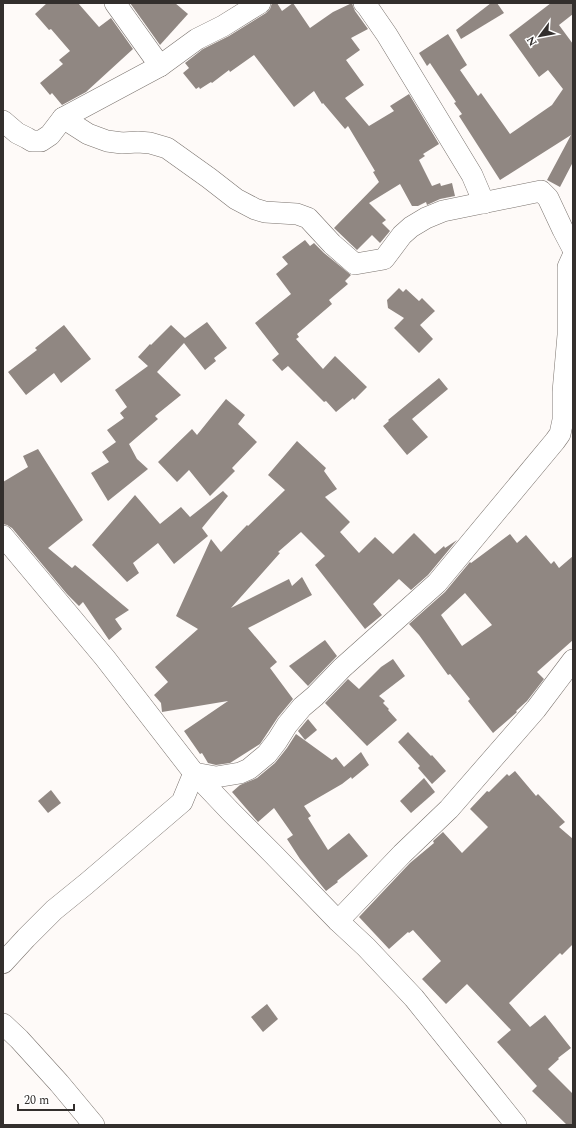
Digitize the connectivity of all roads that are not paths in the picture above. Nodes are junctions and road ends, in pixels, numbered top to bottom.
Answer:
1 (115, 3) edge
2 (260, 3) edge
3 (364, 3) edge
4 (160, 66) junction
5 (64, 118) junction
6 (3, 121) edge
7 (484, 203) junction
8 (573, 249) edge
9 (573, 256) edge
10 (568, 425) edge
11 (4, 538) edge
12 (573, 660) edge
13 (194, 773) junction
14 (338, 921) junction
15 (3, 963) edge
16 (3, 1024) edge
17 (94, 1125) edge
18 (516, 1125) edge

1 - 4 street
2 - 4 street
3 - 7 street
4 - 5 street
5 - 6 street
5 - 7 street
7 - 8 street
9 - 10 street
10 - 13 street
11 - 13 street
12 - 14 street
13 - 14 street
13 - 15 street
14 - 18 street
16 - 17 street

